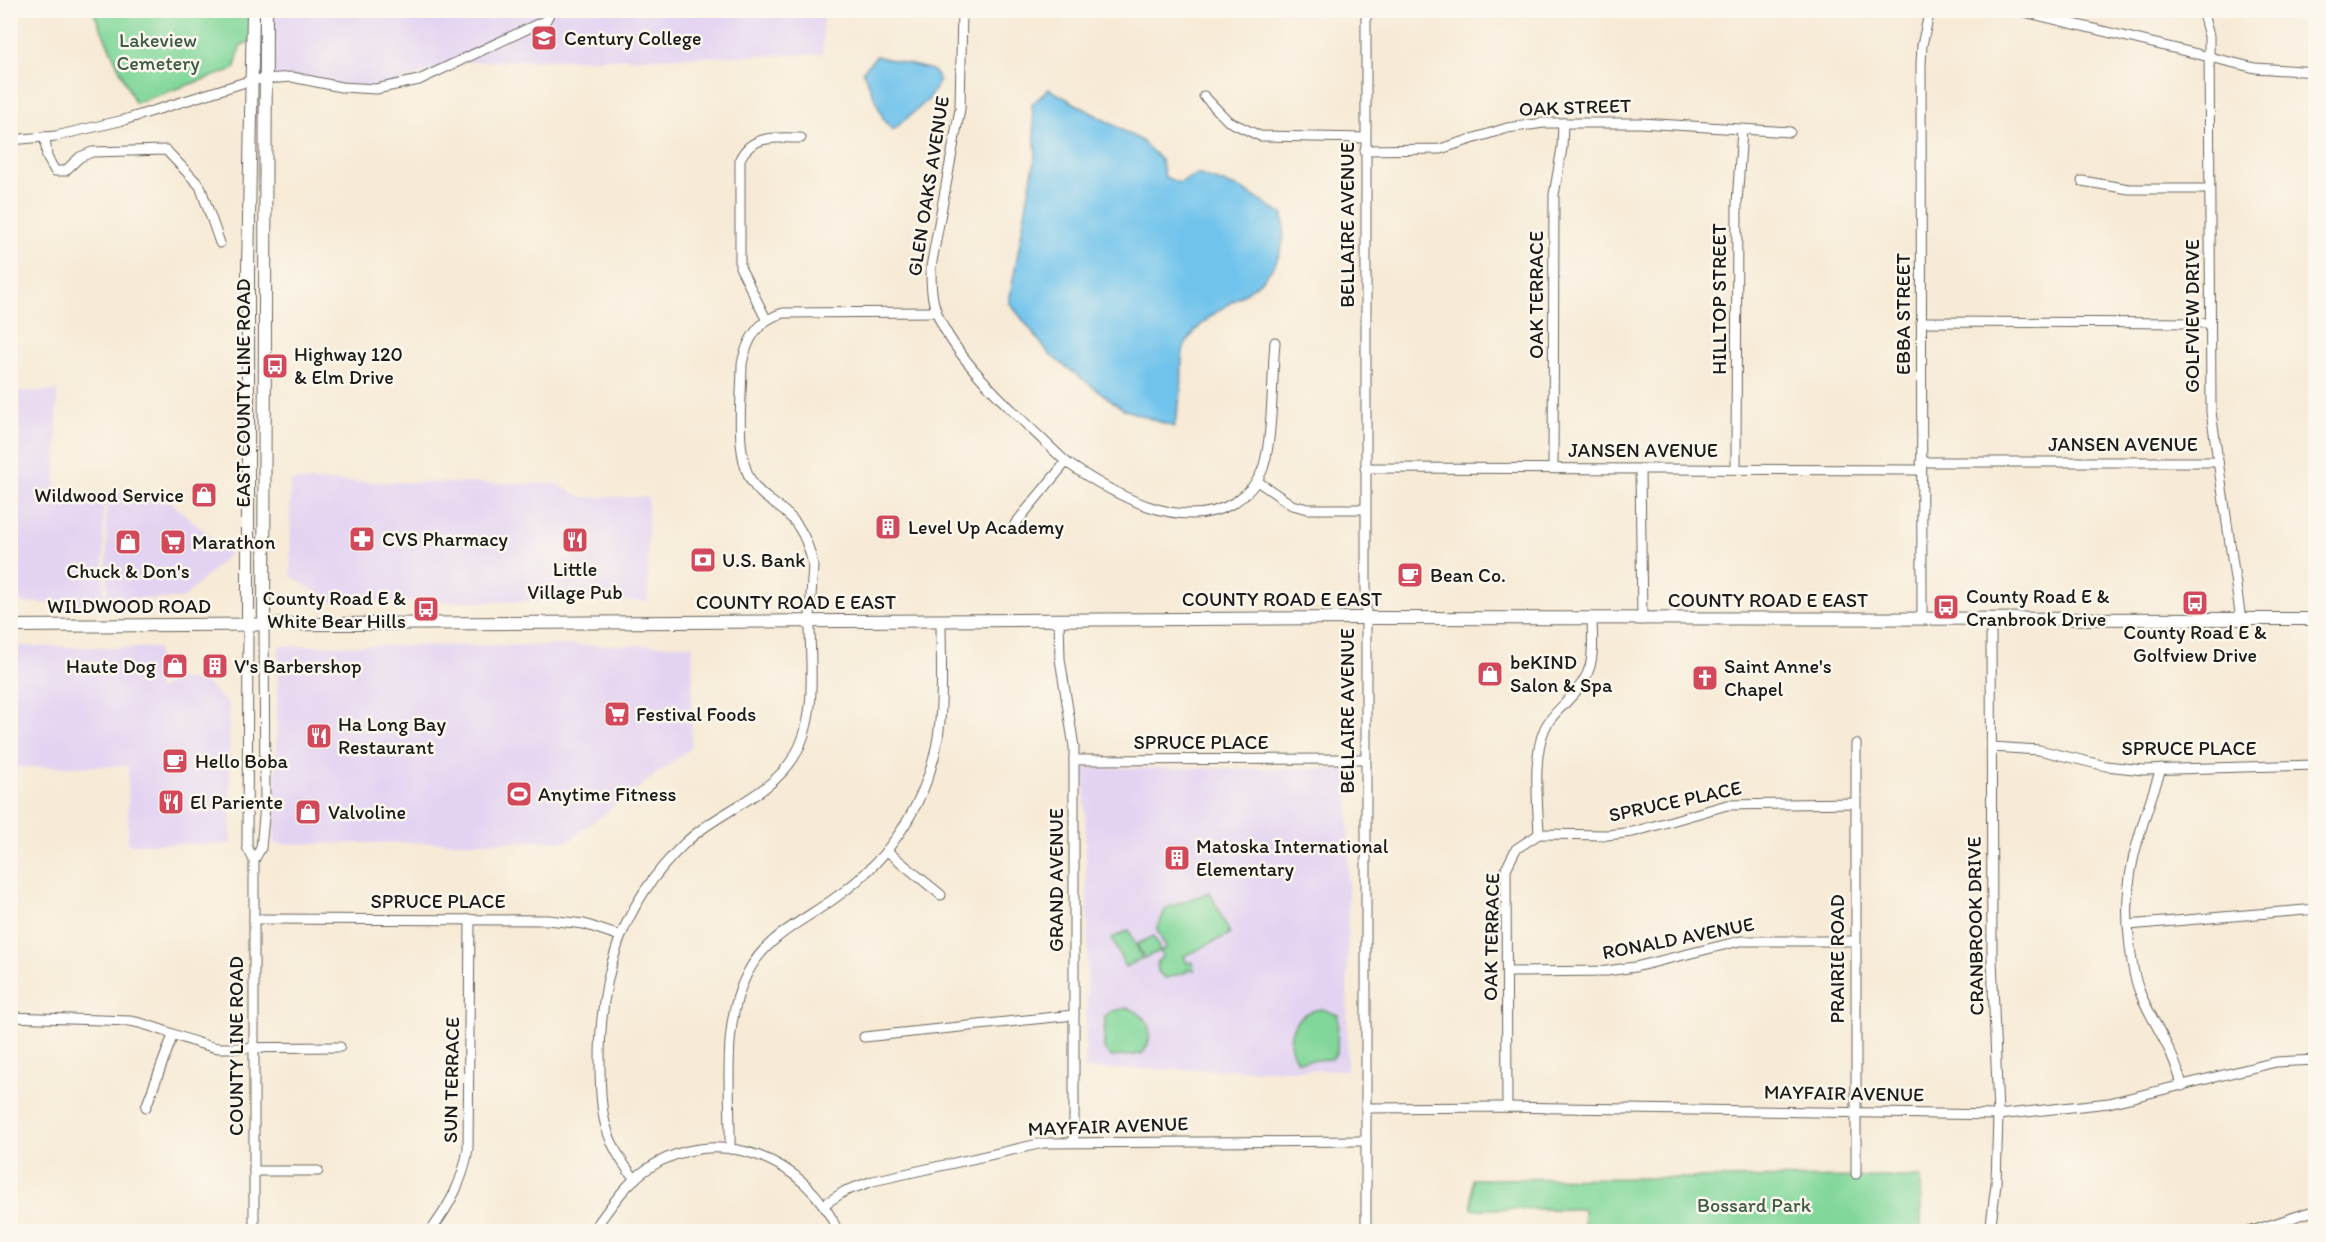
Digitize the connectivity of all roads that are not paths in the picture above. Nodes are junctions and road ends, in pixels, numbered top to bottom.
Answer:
1 (253, 10) edge
2 (266, 10) edge
3 (550, 10) edge
4 (962, 10) edge
5 (1366, 10) edge
6 (1930, 10) edge
7 (2016, 10) edge
8 (2202, 10) edge
9 (2209, 58) junction
10 (2316, 72) edge
11 (265, 78) junction
12 (252, 80) junction
13 (1204, 96) dead end
14 (1563, 123) junction
15 (1742, 130) junction
16 (1790, 132) dead end
17 (45, 137) junction
18 (801, 138) dead end
19 (1365, 138) junction
20 (10, 140) edge
21 (1365, 150) junction
22 (2082, 181) dead end
23 (2209, 189) junction
24 (220, 243) dead end
25 (936, 312) junction
26 (766, 319) junction
27 (1921, 322) junction
28 (2209, 322) junction
29 (1275, 342) dead end
30 (1066, 462) junction
31 (2218, 462) junction
32 (1921, 466) junction
33 (1365, 468) junction
34 (1553, 468) junction
35 (1736, 468) junction
36 (1640, 469) junction
37 (1257, 481) junction
38 (1365, 509) junction
39 (1015, 524) dead end
40 (1365, 618) junction
41 (1592, 619) junction
42 (1922, 619) junction
43 (2316, 619) edge
44 (1059, 620) junction
45 (1642, 620) junction
46 (1991, 620) junction
47 (2241, 620) junction
48 (810, 621) junction
49 (941, 621) junction
50 (10, 626) edge
51 (248, 626) junction
52 (264, 626) junction
53 (1856, 744) dead end
54 (1992, 747) junction
55 (1365, 759) junction
56 (1074, 760) junction
57 (2316, 765) edge
58 (2161, 769) junction
59 (1856, 803) junction
60 (1539, 834) junction
61 (887, 851) junction
62 (254, 860) junction
63 (941, 895) dead end
64 (2316, 909) edge
65 (254, 919) junction
66 (470, 919) junction
67 (2127, 925) junction
68 (620, 936) junction
69 (1854, 941) junction
70 (1508, 972) junction
71 (1074, 1015) junction
72 (10, 1017) edge
73 (173, 1035) junction
74 (864, 1038) dead end
75 (340, 1047) dead end
76 (254, 1048) junction
77 (2316, 1060) edge
78 (2182, 1086) junction
79 (146, 1107) dead end
80 (1507, 1107) junction
81 (1366, 1108) junction
82 (1856, 1111) junction
83 (1998, 1115) junction
84 (1366, 1141) junction
85 (1074, 1142) junction
86 (730, 1149) junction
87 (318, 1171) dead end
88 (254, 1172) junction
89 (1856, 1174) dead end
90 (635, 1179) junction
91 (825, 1204) junction
92 (2316, 1210) edge
93 (254, 1232) edge
94 (430, 1232) edge
95 (592, 1232) edge
96 (838, 1232) edge
97 (1366, 1232) edge
98 (1990, 1232) edge
99 (2249, 1232) edge

1 - 12 main road, EAST COUNTY LINE ROAD
2 - 11 main road, EAST COUNTY LINE ROAD
3 - 11 street
4 - 25 street, GLEN OAKS AVENUE
5 - 19 street, BELLAIRE AVENUE
6 - 27 street, EBBA STREET
7 - 9 street
8 - 9 street, GOLFVIEW DRIVE
9 - 10 street
9 - 23 street, GOLFVIEW DRIVE
11 - 12 street
11 - 52 main road, EAST COUNTY LINE ROAD
12 - 17 street
12 - 51 main road, EAST COUNTY LINE ROAD
13 - 19 street
14 - 15 street, OAK STREET
14 - 21 street, OAK STREET
14 - 34 street, OAK TERRACE
15 - 16 street, OAK STREET
15 - 35 street, HILLTOP STREET
17 - 20 street
17 - 24 street
18 - 26 street
19 - 21 street, BELLAIRE AVENUE
21 - 33 street, BELLAIRE AVENUE
22 - 23 street
23 - 28 street, GOLFVIEW DRIVE
25 - 26 street
25 - 30 street, GLEN OAKS AVENUE
26 - 48 street
27 - 28 street
27 - 32 street, EBBA STREET
28 - 31 street, GOLFVIEW DRIVE
29 - 37 street
30 - 37 street, GLEN OAKS AVENUE
30 - 39 street
31 - 32 street, JANSEN AVENUE
31 - 47 street, GOLFVIEW DRIVE
32 - 35 street, JANSEN AVENUE
32 - 42 street, EBBA STREET
33 - 34 street, JANSEN AVENUE
33 - 38 street, BELLAIRE AVENUE
34 - 36 street, JANSEN AVENUE
35 - 36 street, JANSEN AVENUE
36 - 45 street
37 - 38 street
38 - 40 street, BELLAIRE AVENUE
40 - 41 main road, COUNTY ROAD E EAST
40 - 44 main road, COUNTY ROAD E EAST
40 - 55 street, BELLAIRE AVENUE
41 - 45 main road, COUNTY ROAD E EAST
41 - 60 street
42 - 45 main road, COUNTY ROAD E EAST
42 - 46 main road, COUNTY ROAD E EAST
43 - 47 main road, COUNTY ROAD E EAST
44 - 49 main road, COUNTY ROAD E EAST
44 - 56 street, GRAND AVENUE
46 - 47 main road, COUNTY ROAD E EAST
46 - 54 street, CRANBROOK DRIVE
48 - 49 main road, COUNTY ROAD E EAST
48 - 52 main road, COUNTY ROAD E EAST
48 - 68 street
49 - 61 street
50 - 51 main road, WILDWOOD ROAD
51 - 52 main road, COUNTY ROAD E EAST
51 - 62 street, EAST COUNTY LINE ROAD
52 - 62 street, EAST COUNTY LINE ROAD
53 - 59 street, PRAIRIE ROAD
54 - 58 street, SPRUCE PLACE
54 - 83 street, CRANBROOK DRIVE
55 - 56 street, SPRUCE PLACE
55 - 81 street, BELLAIRE AVENUE
56 - 71 street, GRAND AVENUE
57 - 58 street, SPRUCE PLACE
58 - 67 street
59 - 60 street, SPRUCE PLACE
59 - 69 street, PRAIRIE ROAD
60 - 70 street, OAK TERRACE
61 - 63 street
61 - 86 street
62 - 65 street, COUNTY LINE ROAD
64 - 67 street
65 - 66 street, SPRUCE PLACE
65 - 76 street, COUNTY LINE ROAD
66 - 68 street, SPRUCE PLACE
66 - 94 street, SUN TERRACE
67 - 78 street
68 - 90 street
69 - 70 street, RONALD AVENUE
69 - 82 street, PRAIRIE ROAD
70 - 80 street, OAK TERRACE
71 - 74 street
71 - 85 street, GRAND AVENUE
72 - 73 street
73 - 76 street
73 - 79 street
75 - 76 street
76 - 88 street, COUNTY LINE ROAD
77 - 78 street, MAYFAIR AVENUE
78 - 83 street, MAYFAIR AVENUE
80 - 81 street, MAYFAIR AVENUE
80 - 82 street, MAYFAIR AVENUE
81 - 84 street, BELLAIRE AVENUE
82 - 83 street, MAYFAIR AVENUE
82 - 89 street, PRAIRIE ROAD
83 - 98 street, CRANBROOK DRIVE
84 - 85 street, MAYFAIR AVENUE
84 - 97 street, BELLAIRE AVENUE
85 - 91 street, MAYFAIR AVENUE
86 - 90 street
86 - 91 street
87 - 88 street
88 - 93 street, COUNTY LINE ROAD
90 - 95 street
91 - 96 street
92 - 99 street

